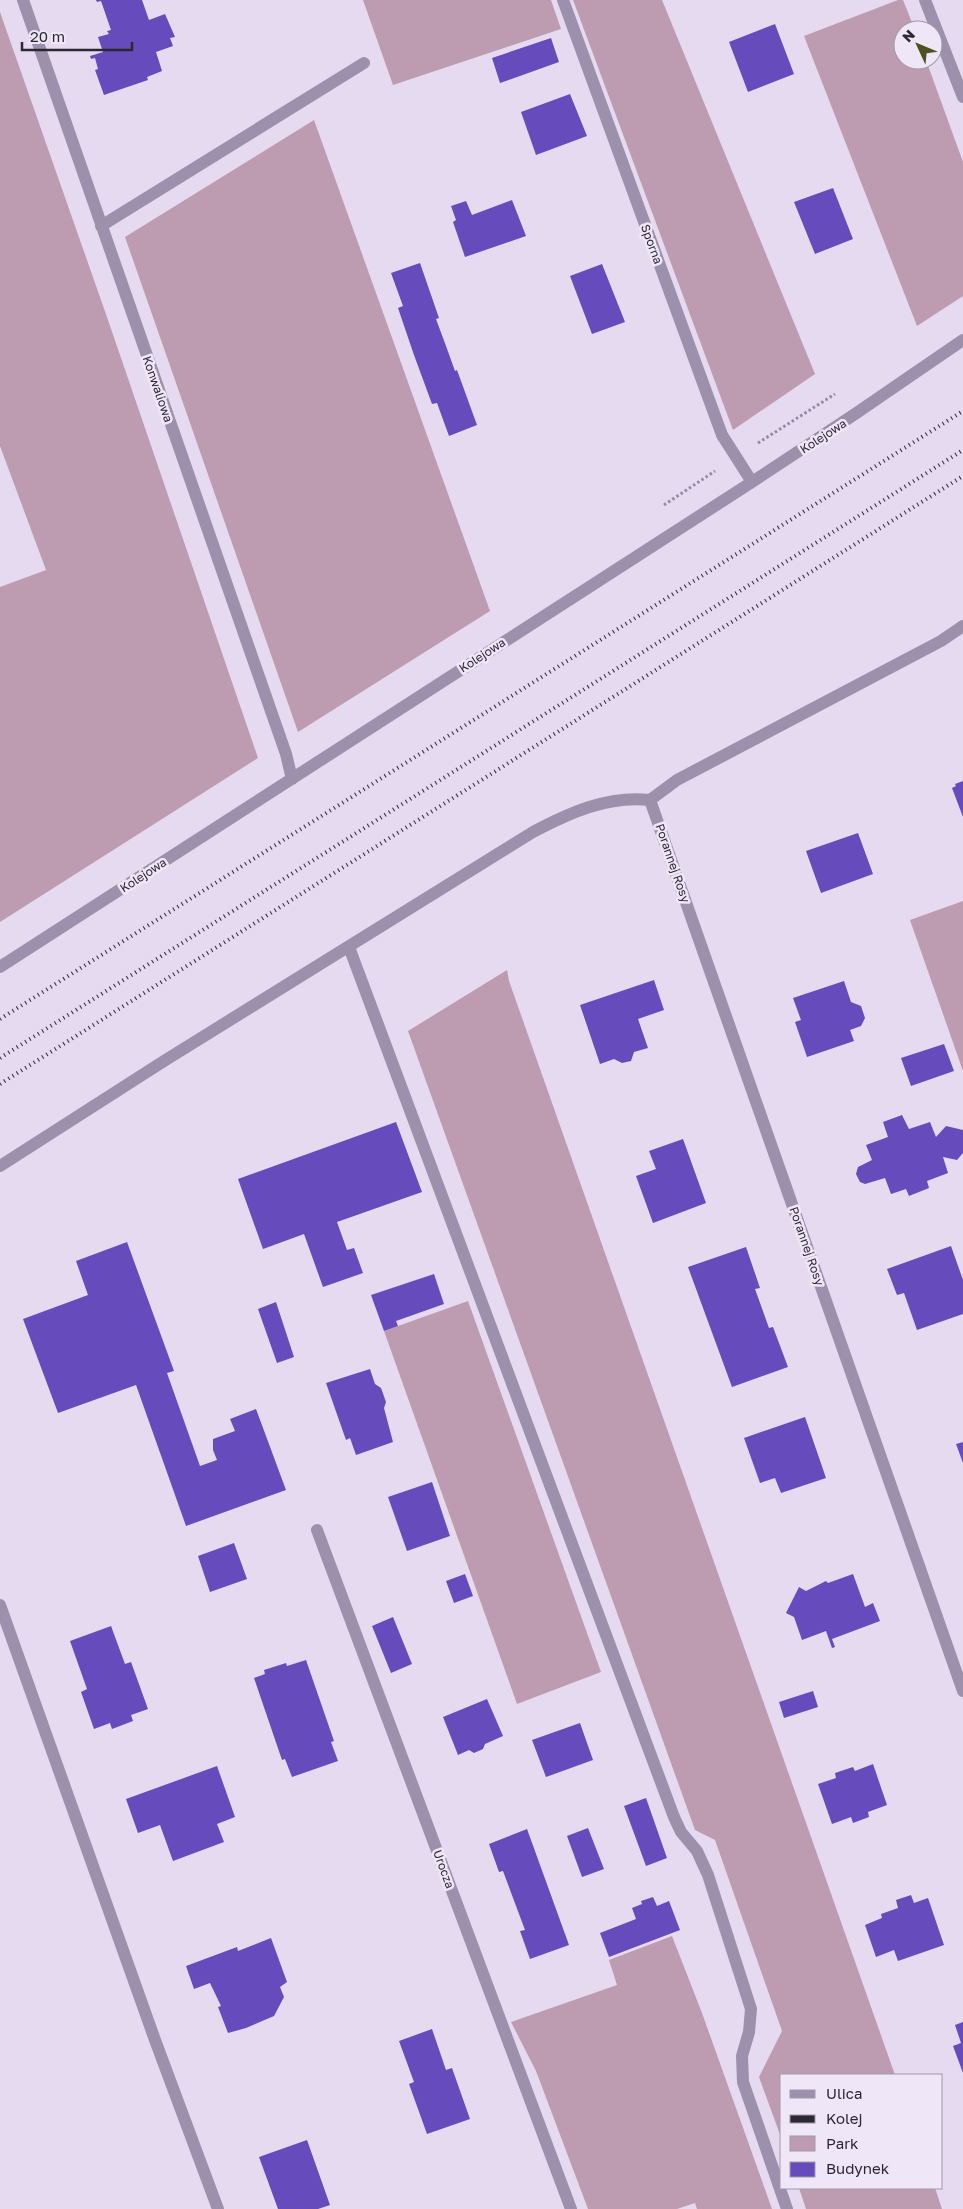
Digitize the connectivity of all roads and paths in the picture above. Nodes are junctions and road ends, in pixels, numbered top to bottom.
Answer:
1 (23, 0) edge
2 (563, 0) edge
3 (925, 0) edge
4 (364, 63) dead end
5 (963, 97) edge
6 (101, 226) junction
7 (963, 340) edge
8 (752, 482) junction
9 (963, 626) edge
10 (292, 779) junction
11 (650, 800) junction
12 (349, 947) junction
13 (0, 967) edge
14 (0, 1166) edge
15 (318, 1530) dead end
16 (0, 1605) edge
17 (963, 1691) edge
18 (780, 2189) edge
19 (780, 2189) edge
20 (218, 2209) edge
21 (571, 2209) edge
22 (787, 2209) edge

1 - 6 street, Konwaliowa
2 - 8 street, Sporna
3 - 5 street
4 - 6 street
6 - 10 street, Konwaliowa
7 - 8 street, Kolejowa
8 - 10 street, Kolejowa
9 - 11 street
10 - 13 street, Kolejowa
11 - 12 street
11 - 17 street, Porannej Rosy
12 - 14 street
12 - 18 street
15 - 21 street, Urocza
16 - 20 street
19 - 22 street

